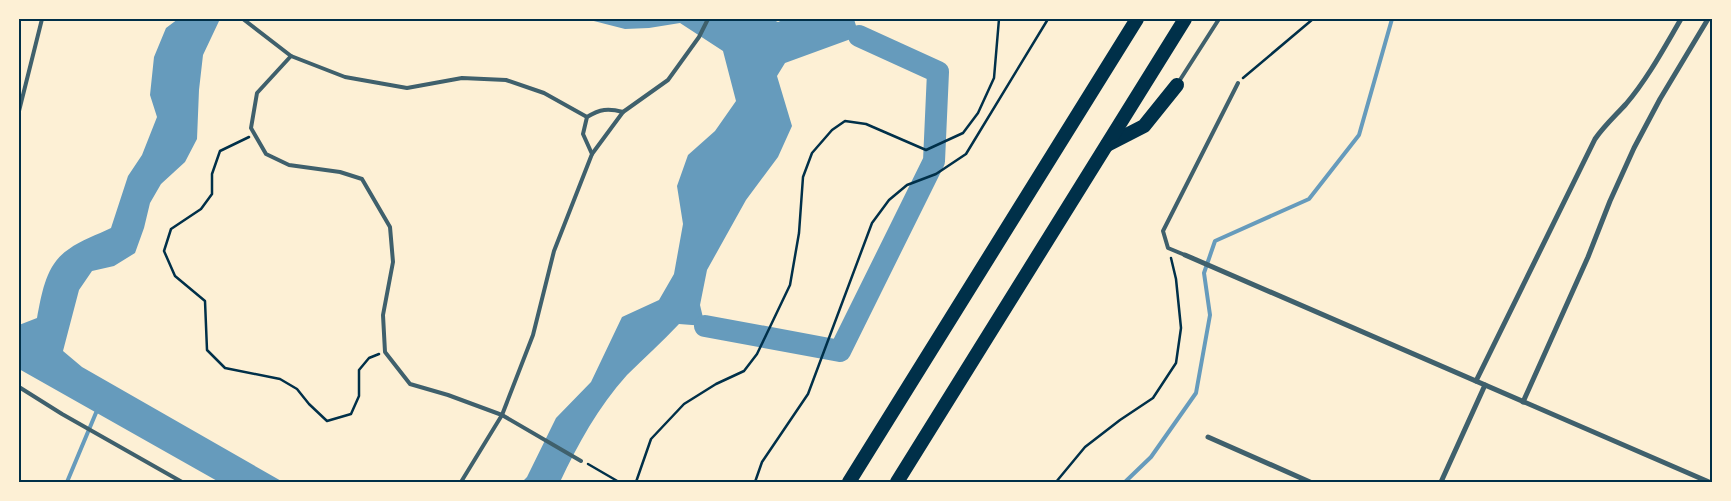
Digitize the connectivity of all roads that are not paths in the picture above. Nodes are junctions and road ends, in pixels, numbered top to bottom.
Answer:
1 (42, 19) edge
2 (243, 19) edge
3 (708, 19) edge
4 (1137, 19) edge
5 (1185, 19) edge
6 (1219, 19) edge
7 (1681, 19) edge
8 (1708, 19) edge
9 (291, 56) junction
10 (1238, 83) road end
11 (1177, 85) joint
12 (19, 111) edge
13 (623, 112) junction
14 (587, 117) junction
15 (1106, 145) junction
16 (592, 154) junction
17 (1185, 255) joint
18 (1476, 381) junction
19 (1485, 385) junction
20 (19, 387) edge
21 (1523, 402) junction
22 (502, 415) junction
23 (1208, 437) dead end
24 (581, 461) road end
25 (182, 482) edge
26 (461, 482) edge
27 (849, 482) edge
28 (897, 482) edge
29 (1310, 482) edge
30 (1441, 482) edge
31 (1709, 482) edge

1 - 12 lane
2 - 9 lane
3 - 13 lane
4 - 27 highway
5 - 15 highway
6 - 11 lane
7 - 18 street
8 - 21 street
9 - 14 lane
9 - 22 lane
10 - 17 lane
11 - 15 highway
13 - 14 lane
13 - 16 lane
14 - 16 lane
15 - 28 highway
16 - 22 lane
17 - 18 street
18 - 19 street
19 - 21 street
19 - 30 street
20 - 25 lane
21 - 31 street
22 - 24 lane
22 - 26 lane
23 - 29 street

